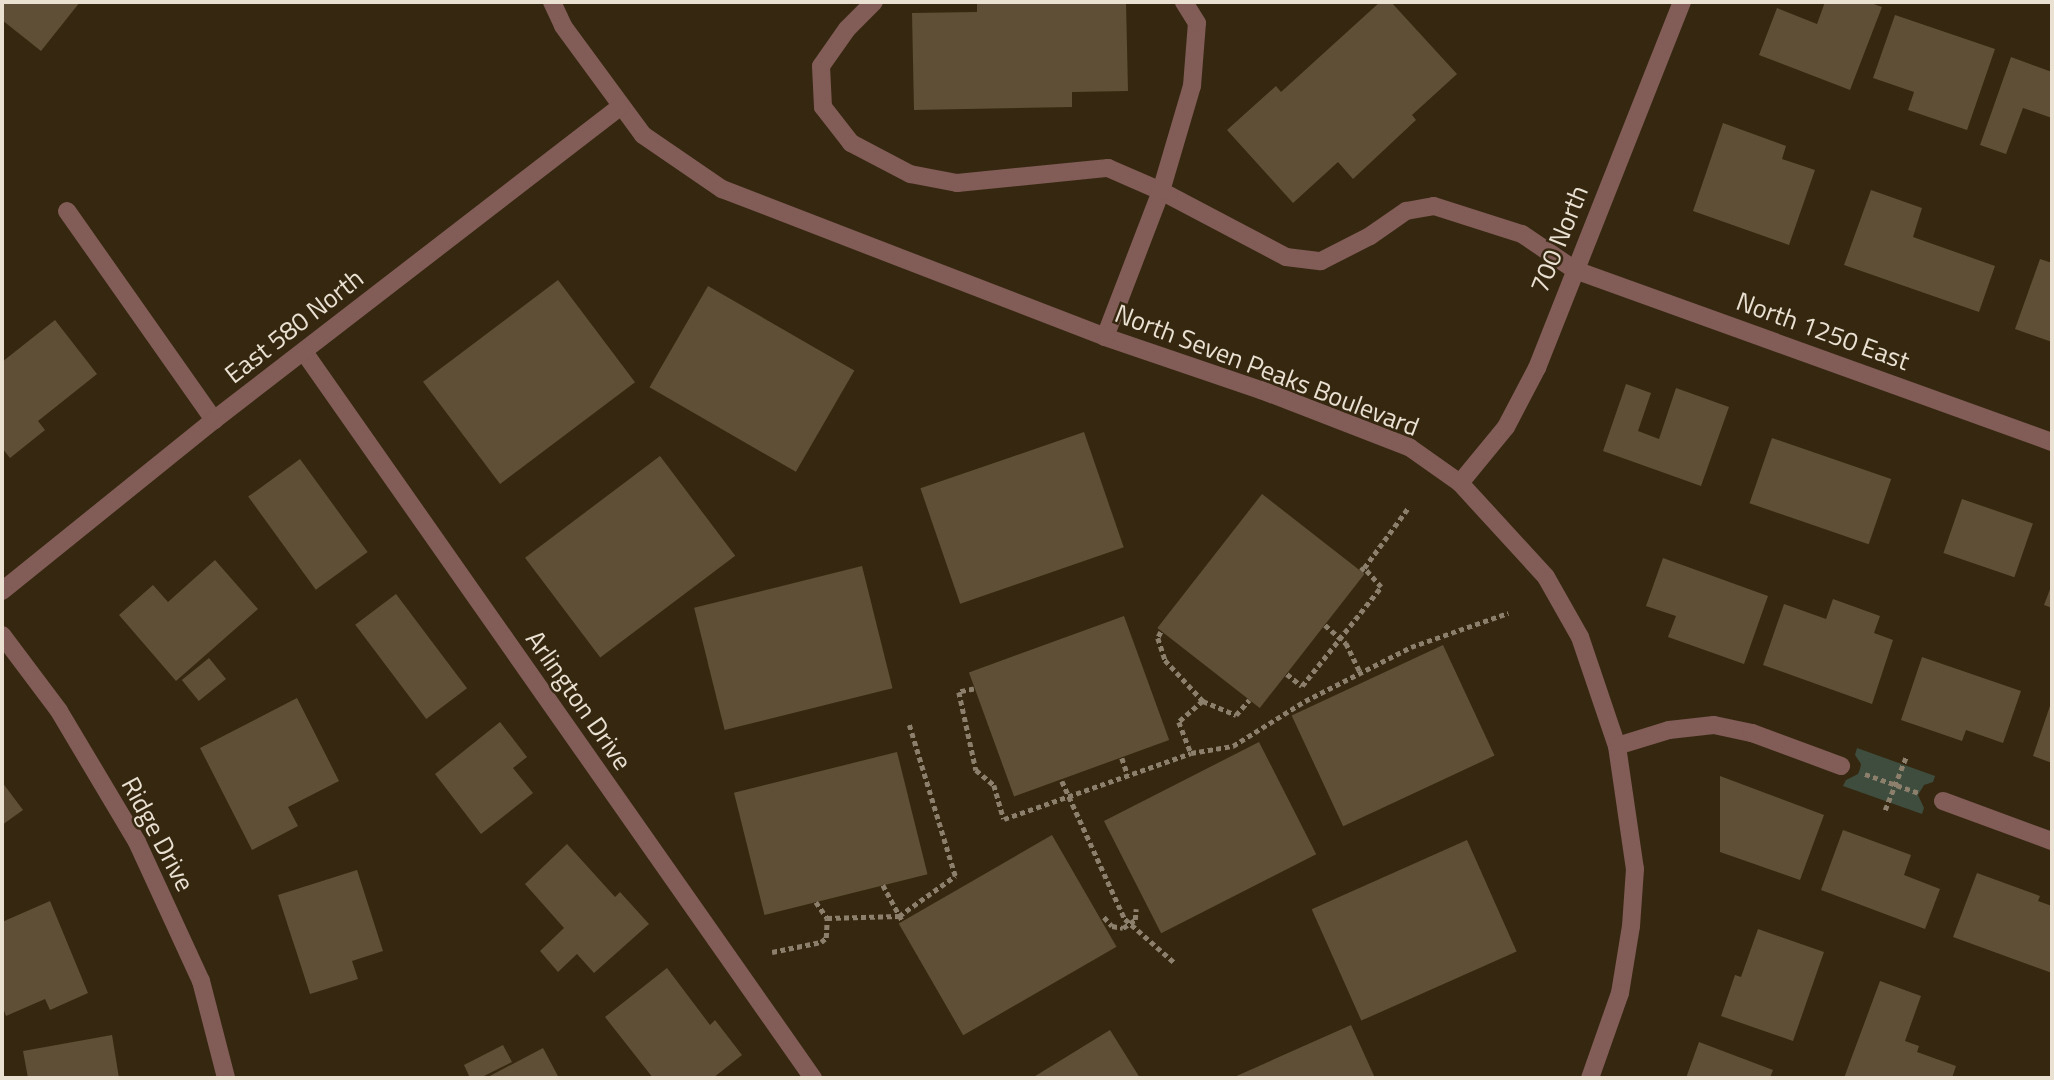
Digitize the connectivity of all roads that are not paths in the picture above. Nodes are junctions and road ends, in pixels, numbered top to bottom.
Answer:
1 (552, 2) edge
2 (874, 2) edge
3 (1184, 2) edge
4 (1682, 2) edge
5 (621, 106) junction
6 (1161, 191) junction
7 (67, 211) dead end
8 (1575, 270) junction
9 (1105, 337) junction
10 (303, 352) junction
11 (214, 420) junction
12 (2052, 442) edge
13 (1460, 482) junction
14 (2, 591) edge
15 (2, 635) edge
16 (1617, 746) junction
17 (1841, 766) road end
18 (1943, 801) road end
19 (2052, 841) edge
20 (226, 1078) edge
21 (813, 1078) edge
22 (1590, 1078) edge

1 - 5 street, North Seven Peaks Boulevard
2 - 6 street, North 1250 East
3 - 6 street
4 - 8 street, 700 North
5 - 9 street, North Seven Peaks Boulevard
5 - 10 street, East 580 North
6 - 8 street, North 1250 East
6 - 9 street
7 - 11 street
8 - 12 street, North 1250 East
8 - 13 street, 700 North
9 - 13 street, North Seven Peaks Boulevard
10 - 11 street, East 580 North
10 - 21 street, Arlington Drive
11 - 14 street, East 580 North
13 - 16 street, North Seven Peaks Boulevard
15 - 20 street, Ridge Drive
16 - 17 street
16 - 22 street, North Seven Peaks Boulevard
18 - 19 street

